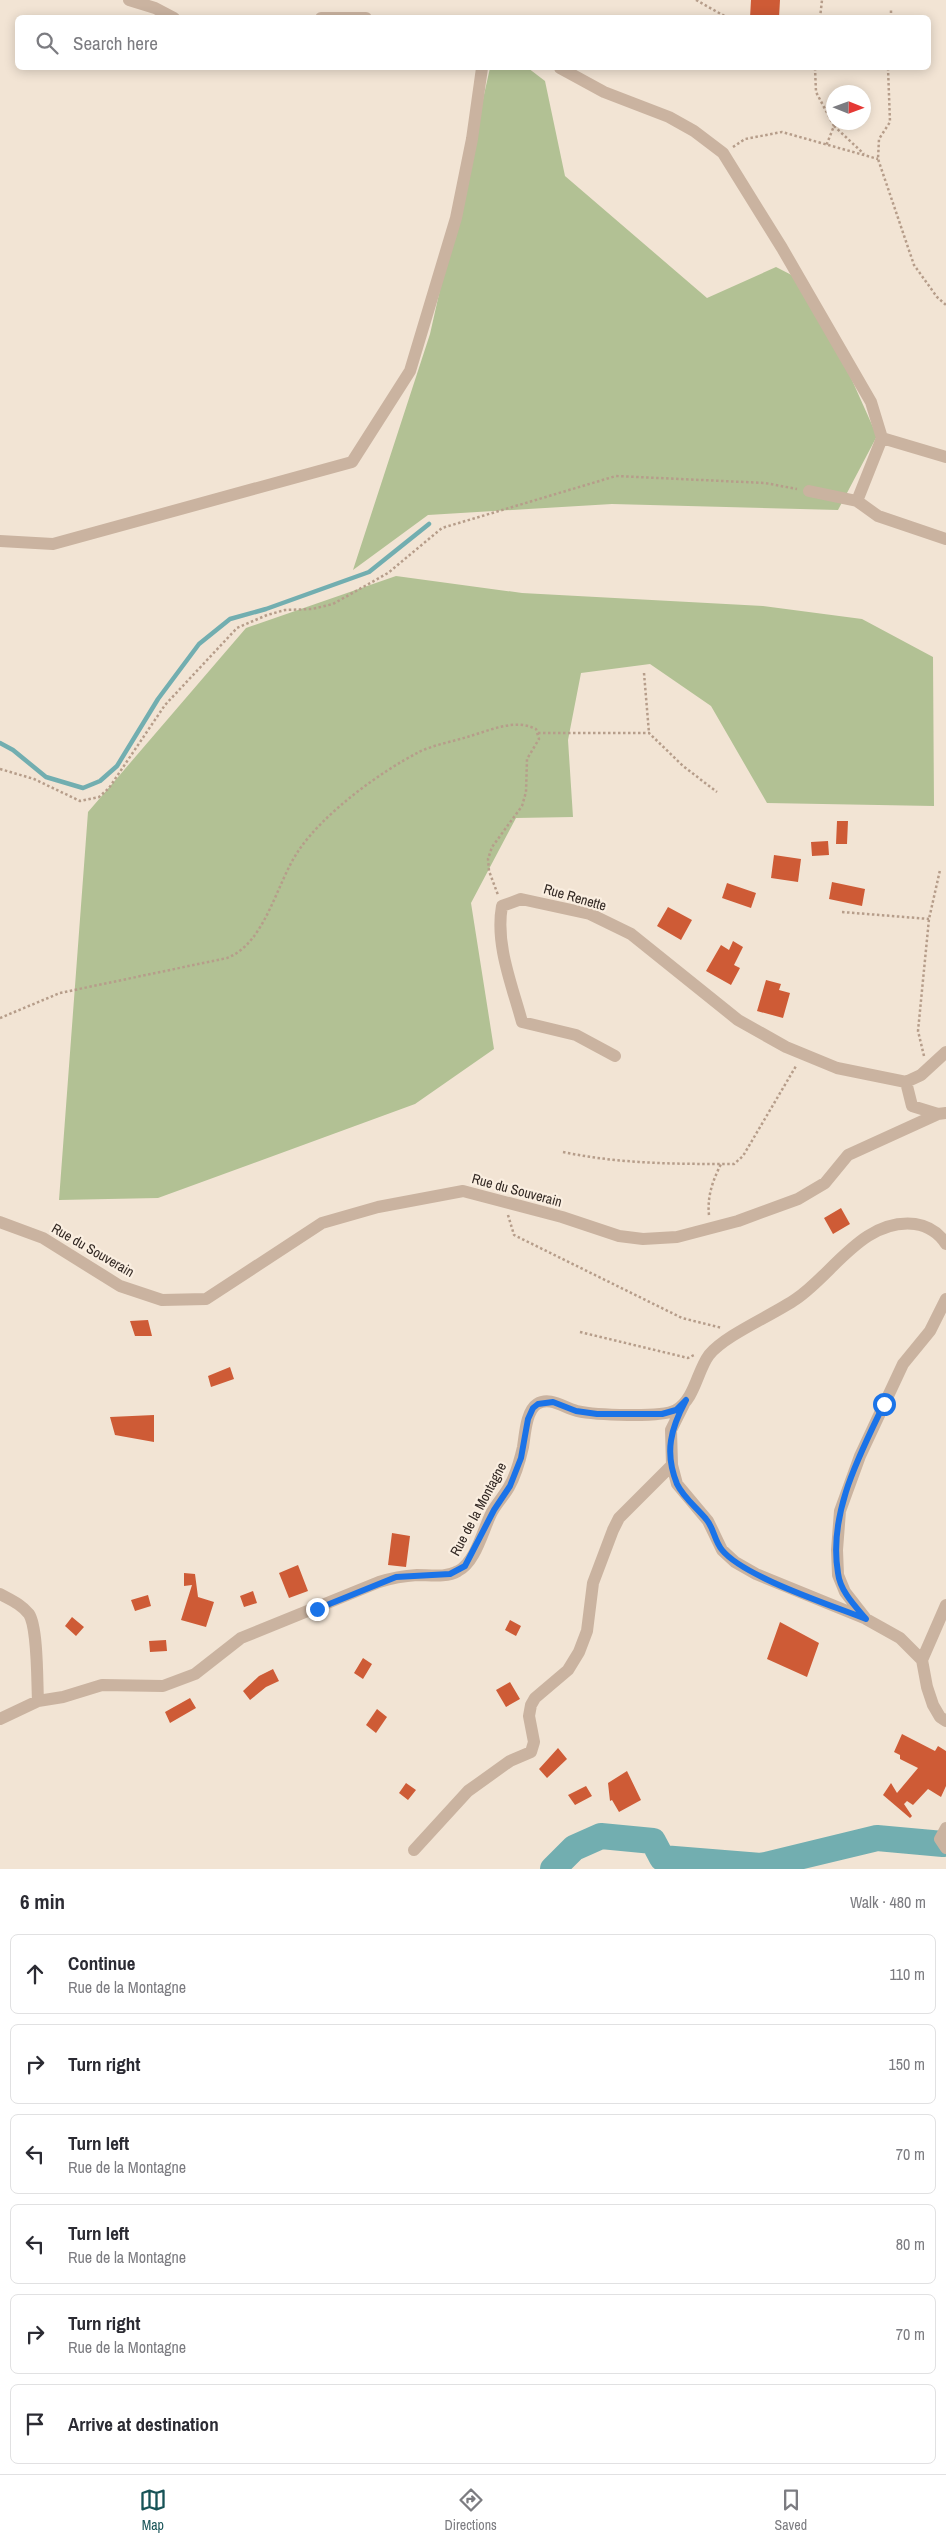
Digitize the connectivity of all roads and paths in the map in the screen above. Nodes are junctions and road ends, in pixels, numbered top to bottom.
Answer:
1 (129, 0) edge
2 (696, 0) edge
3 (822, 0) edge
4 (891, 9) dead end
5 (168, 15) edge
6 (723, 15) edge
7 (820, 15) edge
8 (891, 15) edge
9 (482, 70) edge
10 (564, 70) edge
11 (815, 70) edge
12 (888, 70) edge
13 (826, 111) edge
14 (832, 130) edge
15 (838, 130) edge
16 (826, 146) junction
17 (723, 153) junction
18 (865, 156) junction
19 (878, 159) junction
20 (946, 305) edge
21 (882, 438) junction
22 (946, 457) edge
23 (809, 491) joint
24 (857, 501) junction
25 (946, 539) edge
26 (0, 541) edge
27 (644, 673) dead end
28 (538, 733) junction
29 (648, 733) junction
30 (0, 768) edge
31 (717, 792) dead end
32 (940, 870) dead end
33 (502, 906) junction
34 (842, 912) dead end
35 (929, 919) junction
36 (0, 1018) edge
37 (946, 1052) edge
38 (803, 1054) junction
39 (615, 1056) dead end
40 (927, 1070) junction
41 (906, 1082) junction
42 (942, 1114) edge
43 (563, 1152) dead end
44 (721, 1164) junction
45 (507, 1202) junction
46 (0, 1222) edge
47 (710, 1228) junction
48 (946, 1244) edge
49 (946, 1300) edge
50 (580, 1332) dead end
51 (740, 1332) junction
52 (710, 1354) junction
53 (686, 1400) junction
54 (672, 1465) junction
55 (0, 1594) edge
56 (946, 1605) edge
57 (866, 1619) junction
58 (922, 1660) junction
59 (38, 1701) junction
60 (0, 1719) edge
61 (946, 1721) edge
62 (946, 1828) edge
63 (946, 1848) edge
64 (414, 1850) dead end

1 - 5 street
2 - 6 path
3 - 7 path
4 - 8 path
9 - 26 street
10 - 17 street
11 - 13 path
12 - 19 path
14 - 16 path
15 - 18 path
16 - 17 path
16 - 18 path
17 - 21 street
18 - 19 path
19 - 20 path
21 - 22 street
21 - 24 street
23 - 24 street
23 - 30 path
24 - 25 street
27 - 29 path
28 - 29 path
28 - 33 path
28 - 36 path
29 - 31 path
32 - 35 path
33 - 38 street, Rue Renette
33 - 39 street
34 - 35 path
35 - 40 path
37 - 40 street
38 - 41 street, Rue Renette
38 - 44 path
40 - 41 street
41 - 42 street
42 - 47 street, Rue du Souverain
43 - 44 path
44 - 47 path
45 - 46 street, Rue du Souverain
45 - 47 street, Rue du Souverain
45 - 51 path
48 - 51 street
49 - 57 street
50 - 52 path
51 - 52 street
52 - 53 street
53 - 54 street
53 - 59 street, Rue de la Montagne
54 - 57 street
54 - 64 street
55 - 59 street
56 - 58 street
57 - 58 street
58 - 61 street
59 - 60 street, Rue de la Montagne
62 - 63 street

